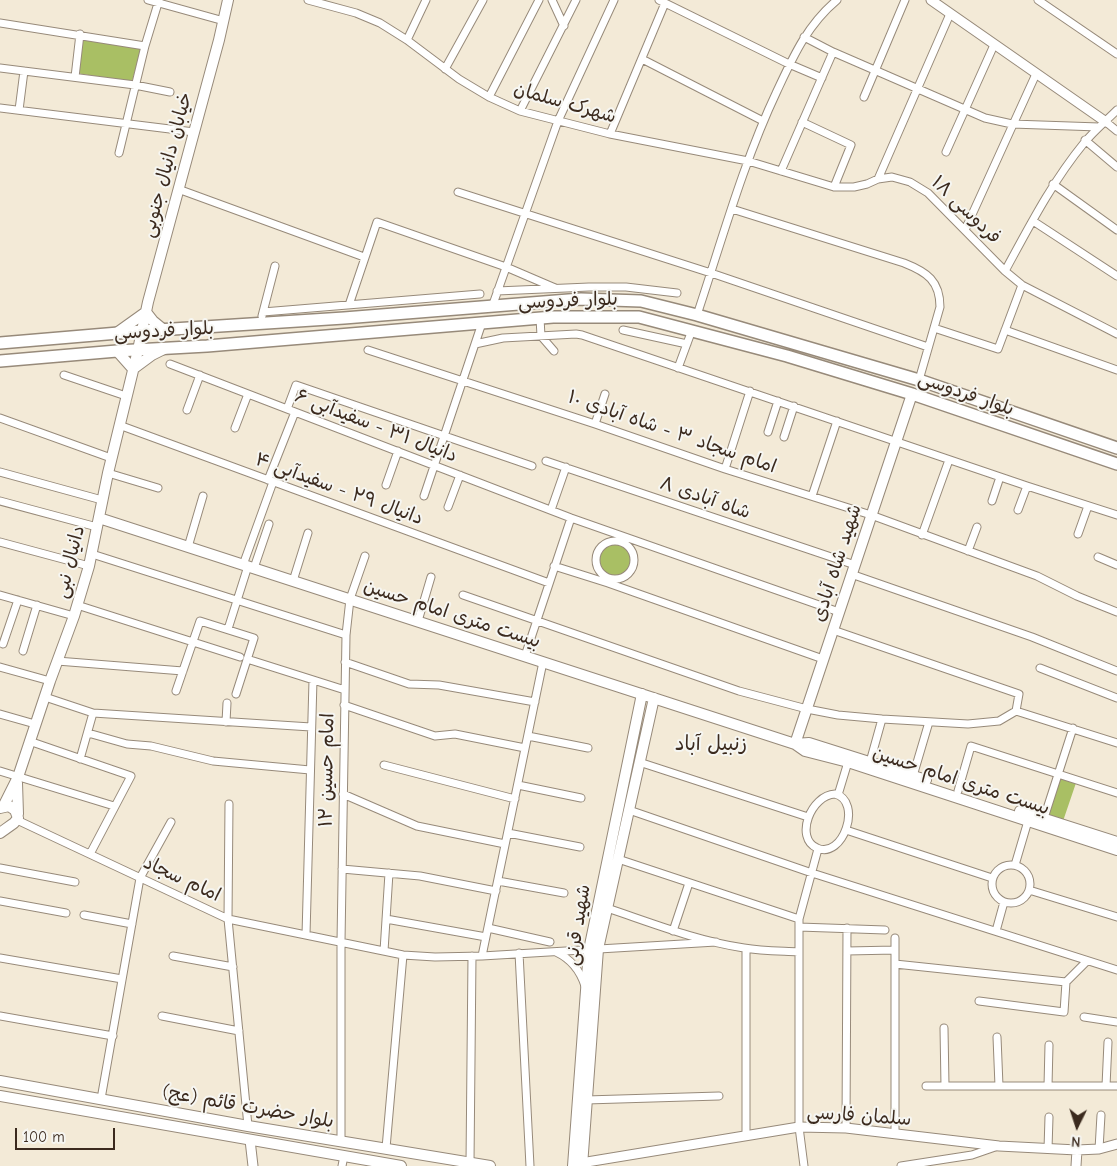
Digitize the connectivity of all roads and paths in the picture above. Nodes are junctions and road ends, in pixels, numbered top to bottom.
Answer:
1 (148, 0) edge
2 (308, 0) edge
3 (426, 0) edge
4 (483, 0) edge
5 (539, 0) edge
6 (552, 0) edge
7 (576, 0) edge
8 (614, 0) edge
9 (837, 0) edge
10 (905, 0) edge
11 (931, 0) edge
12 (1038, 0) edge
13 (158, 1) edge
14 (662, 1) edge
15 (229, 3) edge
16 (950, 14) junction
17 (224, 21) junction
18 (0, 23) edge
19 (564, 26) junction
20 (80, 34) junction
21 (804, 37) junction
22 (407, 40) junction
23 (994, 45) junction
24 (145, 46) junction
25 (833, 52) junction
26 (1117, 54) edge
27 (642, 59) junction
28 (789, 64) junction
29 (0, 68) edge
30 (445, 69) junction
31 (876, 70) junction
32 (24, 71) junction
33 (1036, 74) junction
34 (75, 77) junction
35 (822, 78) junction
36 (136, 85) junction
37 (919, 89) junction
38 (170, 92) dead end
39 (489, 97) junction
40 (864, 97) dead end
41 (0, 108) edge
42 (965, 108) junction
43 (19, 110) junction
44 (1117, 110) edge
45 (520, 111) junction
46 (558, 121) junction
47 (763, 121) junction
48 (802, 122) junction
49 (127, 124) junction
50 (1012, 124) junction
51 (1102, 125) junction
52 (1117, 131) edge
53 (194, 132) junction
54 (610, 134) junction
55 (1086, 140) junction
56 (946, 152) dead end
57 (119, 153) dead end
58 (748, 161) junction
59 (1117, 167) edge
60 (781, 171) junction
61 (878, 179) junction
62 (1053, 184) junction
63 (834, 187) junction
64 (178, 189) junction
65 (458, 192) dead end
66 (732, 209) junction
67 (525, 213) junction
68 (1033, 221) junction
69 (965, 230) junction
70 (1117, 230) edge
71 (364, 256) junction
72 (275, 266) dead end
73 (506, 267) junction
74 (1005, 271) junction
75 (711, 273) junction
76 (1117, 276) edge
77 (1022, 286) junction
78 (555, 288) junction
79 (497, 291) junction
80 (677, 293) dead end
81 (480, 294) dead end
82 (349, 305) junction
83 (492, 307) junction
84 (146, 312) junction
85 (263, 312) junction
86 (697, 315) junction
87 (540, 318) junction
88 (482, 323) junction
89 (260, 324) junction
90 (226, 326) junction
91 (934, 328) junction
92 (142, 330) junction
93 (164, 330) junction
94 (623, 330) dead end
95 (692, 330) junction
96 (1004, 330) junction
97 (118, 332) junction
98 (1117, 334) edge
99 (541, 336) junction
100 (0, 343) edge
101 (227, 344) junction
102 (475, 344) junction
103 (687, 344) junction
104 (928, 347) junction
105 (164, 349) junction
106 (138, 350) junction
107 (368, 350) dead end
108 (117, 351) junction
109 (554, 351) dead end
110 (0, 361) edge
111 (170, 364) dead end
112 (678, 368) junction
113 (133, 369) junction
114 (1117, 370) edge
115 (64, 375) dead end
116 (200, 375) junction
117 (463, 380) junction
118 (919, 380) junction
119 (750, 391) junction
120 (248, 394) junction
121 (606, 394) dead end
122 (912, 394) junction
123 (126, 396) junction
124 (778, 401) junction
125 (794, 406) junction
126 (287, 409) junction
127 (187, 410) dead end
128 (295, 412) junction
129 (0, 418) edge
130 (837, 420) junction
131 (595, 424) junction
132 (119, 425) junction
133 (235, 428) dead end
134 (768, 432) dead end
135 (444, 436) junction
136 (784, 437) dead end
137 (896, 440) junction
138 (1117, 448) edge
139 (398, 451) junction
140 (111, 458) junction
141 (949, 460) junction
142 (546, 461) dead end
143 (1117, 464) edge
144 (435, 465) junction
145 (532, 466) dead end
146 (566, 468) junction
147 (725, 469) junction
148 (0, 472) edge
149 (108, 473) junction
150 (460, 475) junction
151 (1000, 477) junction
152 (271, 481) junction
153 (386, 485) dead end
154 (1027, 486) junction
155 (158, 488) dead end
156 (203, 496) dead end
157 (424, 496) dead end
158 (812, 496) junction
159 (102, 500) junction
160 (0, 501) edge
161 (992, 501) dead end
162 (1088, 506) junction
163 (448, 507) dead end
164 (552, 510) junction
165 (1018, 510) dead end
166 (871, 515) junction
167 (1117, 515) edge
168 (571, 518) junction
169 (98, 522) junction
170 (269, 524) dead end
171 (977, 527) dead end
172 (308, 533) dead end
173 (1078, 534) dead end
174 (922, 535) junction
175 (623, 539) junction
176 (0, 542) edge
177 (188, 547) junction
178 (968, 551) junction
179 (92, 554) junction
180 (365, 556) dead end
181 (1098, 557) dead end
182 (1117, 565) edge
183 (89, 566) junction
184 (249, 566) junction
185 (554, 566) junction
186 (853, 570) junction
187 (431, 576) dead end
188 (292, 581) junction
189 (609, 581) junction
190 (549, 583) junction
191 (0, 595) edge
192 (463, 595) dead end
193 (350, 599) junction
194 (18, 600) junction
195 (237, 600) junction
196 (37, 605) junction
197 (77, 605) junction
198 (839, 612) junction
199 (1117, 612) edge
200 (74, 616) junction
201 (418, 621) junction
202 (536, 622) junction
203 (228, 630) junction
204 (833, 630) junction
205 (346, 635) junction
206 (193, 641) junction
207 (3, 644) dead end
208 (23, 651) dead end
209 (525, 656) junction
210 (244, 658) junction
211 (824, 658) junction
212 (57, 661) junction
213 (345, 662) junction
214 (543, 662) junction
215 (0, 667) edge
216 (1040, 668) dead end
217 (183, 670) junction
218 (1117, 671) edge
219 (312, 680) junction
220 (50, 681) junction
221 (345, 690) junction
222 (176, 691) dead end
223 (236, 694) dead end
224 (642, 694) junction
225 (45, 696) junction
226 (654, 698) junction
227 (1117, 698) edge
228 (535, 702) junction
229 (227, 703) dead end
230 (344, 705) junction
231 (806, 709) junction
232 (1016, 711) junction
233 (93, 713) junction
234 (0, 714) edge
235 (882, 719) junction
236 (226, 722) junction
237 (929, 722) junction
238 (35, 724) junction
239 (311, 727) junction
240 (1073, 728) junction
241 (88, 733) junction
242 (528, 736) junction
243 (29, 741) junction
244 (1117, 742) edge
245 (795, 744) junction
246 (525, 748) junction
247 (588, 748) dead end
248 (80, 759) junction
249 (639, 762) junction
250 (848, 762) junction
251 (870, 762) junction
252 (384, 765) dead end
253 (310, 770) junction
254 (0, 771) edge
255 (1059, 775) junction
256 (913, 776) junction
257 (18, 777) junction
258 (518, 785) junction
259 (958, 790) junction
260 (1117, 793) edge
261 (343, 794) junction
262 (838, 795) junction
263 (515, 798) junction
264 (581, 798) dead end
265 (229, 804) dead end
266 (114, 806) junction
267 (1, 807) edge
268 (628, 810) junction
269 (18, 817) junction
270 (808, 817) junction
271 (1028, 821) junction
272 (171, 822) dead end
273 (1042, 822) junction
274 (846, 830) junction
275 (0, 833) edge
276 (508, 833) junction
277 (1117, 842) edge
278 (506, 844) junction
279 (580, 848) dead end
280 (818, 849) junction
281 (1117, 850) edge
282 (90, 854) junction
283 (618, 859) junction
284 (1015, 865) junction
285 (0, 868) edge
286 (342, 869) junction
287 (812, 872) junction
288 (389, 873) junction
289 (140, 878) junction
290 (992, 878) junction
291 (498, 881) junction
292 (75, 882) dead end
293 (689, 882) junction
294 (1029, 890) junction
295 (496, 891) junction
296 (564, 893) dead end
297 (0, 901) edge
298 (1004, 902) junction
299 (607, 908) junction
300 (66, 913) dead end
301 (84, 915) dead end
302 (1117, 917) edge
303 (228, 919) junction
304 (386, 919) junction
305 (799, 923) junction
306 (132, 924) junction
307 (488, 928) junction
308 (847, 928) junction
309 (885, 930) dead end
310 (674, 931) junction
311 (996, 931) junction
312 (306, 935) junction
313 (486, 937) junction
314 (895, 938) dead end
315 (341, 942) junction
316 (550, 942) dead end
317 (716, 942) junction
318 (746, 948) junction
319 (593, 950) junction
320 (895, 950) junction
321 (384, 951) junction
322 (555, 951) junction
323 (847, 951) junction
324 (798, 952) junction
325 (519, 953) junction
326 (403, 955) junction
327 (173, 956) dead end
328 (472, 956) junction
329 (482, 956) junction
330 (0, 958) edge
331 (1087, 961) junction
332 (895, 964) junction
333 (233, 967) junction
334 (1117, 970) edge
335 (122, 979) junction
336 (1066, 982) junction
337 (586, 990) junction
338 (979, 1002) dead end
339 (0, 1016) edge
340 (162, 1016) dead end
341 (1084, 1017) dead end
342 (1117, 1022) edge
343 (944, 1028) dead end
344 (239, 1031) junction
345 (112, 1036) junction
346 (997, 1037) dead end
347 (1108, 1042) dead end
348 (1049, 1045) dead end
349 (0, 1081) edge
350 (926, 1086) dead end
351 (945, 1086) junction
352 (999, 1086) junction
353 (1048, 1086) junction
354 (1106, 1086) junction
355 (1117, 1086) edge
356 (0, 1096) edge
357 (719, 1096) dead end
358 (101, 1099) junction
359 (586, 1100) junction
360 (1100, 1115) dead end
361 (1049, 1117) dead end
362 (248, 1126) junction
363 (800, 1127) junction
364 (846, 1128) junction
365 (895, 1133) junction
366 (746, 1136) junction
367 (250, 1140) junction
368 (341, 1141) junction
369 (1117, 1144) edge
370 (999, 1146) junction
371 (386, 1148) junction
372 (1048, 1148) junction
373 (1099, 1148) junction
374 (1077, 1150) junction
375 (343, 1161) edge
376 (470, 1162) junction
377 (579, 1165) edge
378 (253, 1166) edge
379 (401, 1166) edge
380 (490, 1166) edge
381 (530, 1166) edge
382 (804, 1166) edge
383 (901, 1166) edge
384 (1076, 1166) edge

1 - 13 street
2 - 22 street, شهرک سلمان
3 - 22 street
4 - 30 street
5 - 39 street
6 - 19 street
7 - 19 street
8 - 46 street
9 - 21 street
10 - 31 street
11 - 16 street
12 - 26 street
13 - 17 street
13 - 24 street
14 - 27 street
14 - 28 street
15 - 17 main road, خیابان دانیال جنوبی
16 - 23 street
16 - 37 street
17 - 53 main road, خیابان دانیال جنوبی
18 - 20 street
19 - 45 street
20 - 24 street
20 - 34 street
21 - 25 street
21 - 28 street
22 - 30 street, شهرک سلمان
23 - 33 street
23 - 42 street
24 - 36 street
25 - 31 street
25 - 35 street
27 - 47 street
27 - 54 street
28 - 35 street
28 - 47 street
29 - 32 street
30 - 39 street, شهرک سلمان
31 - 37 street
31 - 40 street
32 - 34 street
32 - 43 street
33 - 50 street
33 - 51 street
34 - 36 street
35 - 48 street
36 - 38 street
36 - 49 street
37 - 42 street
37 - 61 street
39 - 45 street, شهرک سلمان
41 - 43 street
42 - 50 street
42 - 56 street
43 - 49 street
44 - 51 street
45 - 46 street, شهرک سلمان
46 - 54 street, شهرک سلمان
46 - 67 street
47 - 58 street
48 - 60 street
48 - 63 street
49 - 53 street
49 - 57 street
50 - 51 street
50 - 69 street
51 - 52 street
51 - 55 street
53 - 64 main road, خیابان دانیال جنوبی
54 - 58 street, شهرک سلمان
55 - 59 street
55 - 62 street
58 - 60 street, فردوسی ۱۸
58 - 66 street
60 - 63 street, فردوسی ۱۸
61 - 63 street, فردوسی ۱۸
61 - 69 street, فردوسی ۱۸
62 - 68 street
62 - 70 street
64 - 71 street
64 - 84 main road, خیابان دانیال جنوبی
65 - 67 street
66 - 75 street
66 - 91 street
67 - 73 street
67 - 75 street
68 - 74 street
68 - 76 street
69 - 74 street, فردوسی ۱۸
71 - 73 street
71 - 82 street
72 - 85 street
73 - 78 street
73 - 79 street
74 - 77 street, فردوسی ۱۸
75 - 86 street
75 - 104 street
77 - 96 street
77 - 98 street, فردوسی ۱۸
78 - 79 street
78 - 80 street
79 - 83 street
81 - 82 street
82 - 85 street
83 - 86 main road, بلوار فردوسی
83 - 89 main road, بلوار فردوسی
84 - 92 main road, خیابان دانیال جنوبی
84 - 93 main road
84 - 97 main road
85 - 89 street
86 - 118 main road, بلوار فردوسی
87 - 88 main road, بلوار فردوسی
87 - 95 main road, بلوار فردوسی
87 - 99 street
88 - 101 main road, بلوار فردوسی
88 - 102 street
89 - 90 main road, بلوار فردوسی
90 - 93 main road, بلوار فردوسی
90 - 101 main road
91 - 96 street
91 - 104 street
92 - 93 main road, بلوار فردوسی
92 - 97 main road, بلوار فردوسی
92 - 106 main road, خیابان دانیال جنوبی
94 - 103 street
95 - 103 street
95 - 122 main road, بلوار فردوسی
96 - 114 street
97 - 100 main road, بلوار فردوسی
99 - 102 street
99 - 109 street
99 - 112 street
101 - 105 main road, بلوار فردوسی
102 - 117 street
103 - 112 street
104 - 118 street
105 - 106 main road, بلوار فردوسی
105 - 113 main road
106 - 108 main road, بلوار فردوسی
106 - 113 main road, دانیال نبی
107 - 117 street, امام سجاد ۳ - شاه آبادی ۱۰
108 - 110 main road, بلوار فردوسی
108 - 113 main road
111 - 116 street, دانیال ۳۱ - سفیدآبی ۶
112 - 119 street
113 - 123 main road, دانیال نبی
115 - 123 street
116 - 120 street, دانیال ۳۱ - سفیدآبی ۶
116 - 127 street
117 - 131 street, امام سجاد ۳ - شاه آبادی ۱۰
117 - 135 street
118 - 138 main road, بلوار فردوسی
119 - 124 street
119 - 147 street
120 - 126 street, دانیال ۳۱ - سفیدآبی ۶
120 - 133 street
121 - 131 street
122 - 137 main road, شهید شاه آبادی
122 - 143 main road, بلوار فردوسی
123 - 132 main road, دانیال نبی
124 - 125 street
124 - 134 street
125 - 130 street
125 - 136 street
126 - 128 street, دانیال ۳۱ - سفیدآبی ۶
126 - 135 street
128 - 139 street, دانیال ۳۱ - سفیدآبی ۶
128 - 152 street
129 - 140 street
130 - 137 street
130 - 158 street
131 - 147 street, امام سجاد ۳ - شاه آبادی ۱۰
132 - 140 main road, دانیال نبی
132 - 152 street, دانیال ۲۹ - سفیدآبی ۴
135 - 144 street
135 - 145 street
137 - 141 street
137 - 166 main road, شهید شاه آبادی
139 - 144 street, دانیال ۳۱ - سفیدآبی ۶
139 - 153 street
140 - 149 main road, دانیال نبی
141 - 151 street
141 - 174 street
142 - 146 street, شاه آبادی ۸
144 - 150 street, دانیال ۳۱ - سفیدآبی ۶
144 - 157 street
146 - 164 street
146 - 186 street, شاه آبادی ۸
147 - 158 street, امام سجاد ۳ - شاه آبادی ۱۰
148 - 159 street
149 - 155 street
149 - 159 main road, دانیال نبی
150 - 163 street
150 - 164 street, دانیال ۳۱ - سفیدآبی ۶
151 - 154 street
151 - 161 street
152 - 184 street
152 - 190 street, دانیال ۲۹ - سفیدآبی ۴
154 - 162 street
154 - 165 street
156 - 177 street
158 - 166 street, امام سجاد ۳ - شاه آبادی ۱۰
159 - 169 main road, دانیال نبی
160 - 169 street
162 - 167 street
162 - 173 street
164 - 168 street, دانیال ۳۱ - سفیدآبی ۶
166 - 174 street, امام سجاد ۳ - شاه آبادی ۱۰
166 - 186 main road, شهید شاه آبادی
168 - 175 street, دانیال ۳۱ - سفیدآبی ۶
168 - 185 street
169 - 177 main road, بیست متری امام حسین
169 - 179 main road, دانیال نبی
170 - 184 street
171 - 178 street
172 - 188 street
174 - 178 street, امام سجاد ۳ - شاه آبادی ۱۰
175 - 189 street
175 - 189 street
175 - 198 street, دانیال ۳۱ - سفیدآبی ۶
176 - 183 street
177 - 184 main road, بیست متری امام حسین
178 - 199 street, امام سجاد ۳ - شاه آبادی ۱۰
179 - 183 main road, دانیال نبی
179 - 195 street
180 - 193 street, امام حسین ۱۲
181 - 182 street
183 - 197 main road, دانیال نبی
184 - 188 main road, بیست متری امام حسین
184 - 195 street
185 - 189 street
185 - 190 street
186 - 198 main road, شهید شاه آبادی
186 - 218 street, شاه آبادی ۸
187 - 201 street
188 - 193 main road, بیست متری امام حسین
189 - 211 street
190 - 202 street
191 - 194 street
192 - 202 street
193 - 201 main road, بیست متری امام حسین
193 - 205 street, امام حسین ۱۲
194 - 196 street
194 - 207 street
195 - 203 street
195 - 205 street
196 - 200 street
196 - 208 street
197 - 200 main road, دانیال نبی
197 - 206 street
198 - 204 main road, شهید شاه آبادی
200 - 212 main road, دانیال نبی
201 - 209 main road, بیست متری امام حسین
202 - 209 street
202 - 231 street
203 - 206 street
203 - 210 street
204 - 211 main road, شهید شاه آبادی
204 - 232 street
205 - 213 street, امام حسین ۱۲
206 - 210 street
206 - 217 street
209 - 214 main road, بیست متری امام حسین
210 - 219 street
210 - 223 street
211 - 231 main road, شهید شاه آبادی
212 - 217 street
212 - 220 main road, دانیال نبی
213 - 221 street, امام حسین ۱۲
213 - 228 street
214 - 224 main road, بیست متری امام حسین
214 - 228 street
215 - 220 street
216 - 227 street
217 - 222 street
219 - 221 street
219 - 239 street
220 - 225 main road, دانیال نبی
221 - 230 street, امام حسین ۱۲
224 - 226 main road, بیست متری امام حسین
224 - 319 main road, شهید قرنی
225 - 233 street
225 - 238 main road, دانیال نبی
226 - 245 main road, بیست متری امام حسین
226 - 249 main road, شهید قرنی
228 - 242 street
229 - 236 street
230 - 246 street
230 - 261 street, امام حسین ۱۲
231 - 235 street
231 - 245 main road, شهید شاه آبادی
232 - 237 street
232 - 240 street
233 - 236 street
233 - 241 street
234 - 238 street
235 - 237 street
235 - 251 street
236 - 239 street
237 - 256 street
238 - 243 main road, دانیال نبی
239 - 253 street
240 - 244 street
240 - 255 street
241 - 248 street
241 - 253 street
242 - 246 street
242 - 247 street
243 - 248 street
243 - 257 main road, دانیال نبی
245 - 250 main road, بیست متری امام حسین
245 - 251 main road, بیست متری امام حسین
246 - 258 street
248 - 266 street
249 - 268 main road, شهید قرنی
249 - 270 street
250 - 262 street
250 - 271 main road, بیست متری امام حسین
251 - 256 main road, بیست متری امام حسین
252 - 263 street
253 - 312 street
254 - 257 street
255 - 259 street
255 - 260 street
255 - 273 street
256 - 259 main road, بیست متری امام حسین
257 - 266 street
257 - 267 main road, دانیال نبی
257 - 269 main road, دانیال نبی
258 - 263 street
258 - 264 street
259 - 273 main road, بیست متری امام حسین
261 - 278 street
261 - 286 street, امام حسین ۱۲
262 - 270 street
262 - 274 street
263 - 276 street
265 - 303 street
266 - 282 street
267 - 269 main road
268 - 283 main road, شهید قرنی
268 - 287 street
269 - 275 main road
269 - 282 street, امام سجاد
270 - 280 street
271 - 273 main road, بیست متری امام حسین
271 - 284 street
272 - 289 street
273 - 277 main road, بیست متری امام حسین
273 - 281 main road, بیست متری امام حسین
274 - 280 street
274 - 290 street
276 - 278 street
276 - 279 street
278 - 291 street
280 - 287 street
282 - 289 street, امام سجاد
283 - 293 street
283 - 299 main road, شهید قرنی
284 - 290 street
284 - 294 street
285 - 292 street
286 - 288 street
286 - 315 street, امام حسین ۱۲
287 - 305 street
287 - 311 street
288 - 295 street
288 - 304 street
289 - 303 street, امام سجاد
289 - 306 street
290 - 298 street
291 - 295 street
291 - 296 street
293 - 305 street
293 - 310 street
294 - 298 street
294 - 302 street
295 - 307 street
297 - 300 street
298 - 311 street
299 - 310 street
299 - 319 main road, شهید قرنی
301 - 306 street
303 - 312 street, امام سجاد
303 - 333 street
304 - 313 street
304 - 321 street
305 - 308 street
305 - 324 street
306 - 335 street
307 - 313 street
307 - 316 street
308 - 309 street
308 - 323 street
310 - 317 street
311 - 331 street
312 - 315 street, امام سجاد
313 - 329 street
314 - 320 street
315 - 321 street, امام سجاد
315 - 368 street, امام حسین ۱۲
317 - 318 street
317 - 319 street, امام سجاد
318 - 324 street
318 - 366 street
319 - 322 street, امام سجاد
319 - 337 main road, شهید قرنی
319 - 359 main road, شهید قرنی
320 - 323 street
320 - 332 street
321 - 326 street, امام سجاد
322 - 325 street, امام سجاد
322 - 337 street
323 - 364 street
324 - 363 street
325 - 329 street, امام سجاد
325 - 381 street
326 - 328 street, امام سجاد
326 - 371 street
327 - 333 street
328 - 329 street, امام سجاد
328 - 376 street
330 - 335 street
331 - 334 street
331 - 336 street
332 - 336 street
332 - 365 street
333 - 344 street
335 - 345 street
336 - 338 street
337 - 377 main road, شهید قرنی
339 - 345 street
340 - 344 street
341 - 342 street
343 - 351 street
344 - 362 street
345 - 358 street
346 - 352 street
347 - 354 street
348 - 353 street
349 - 358 main road, بلوار حضرت قائم (عج)
350 - 351 street
351 - 352 street
352 - 353 street
353 - 354 street
354 - 355 street
356 - 367 main road, بلوار حضرت قائم (عج)
357 - 359 street
358 - 362 main road, بلوار حضرت قائم (عج)
359 - 377 main road, شهید قرنی
360 - 373 street
361 - 372 street
362 - 367 main road
362 - 368 main road, بلوار حضرت قائم (عج)
363 - 364 street, سلمان فارسی
363 - 366 street, سلمان فارسی
363 - 382 street
364 - 365 street, سلمان فارسی
365 - 370 street, سلمان فارسی
366 - 377 street, سلمان فارسی
367 - 375 main road, بلوار حضرت قائم (عج)
367 - 378 street
368 - 371 main road, بلوار حضرت قائم (عج)
369 - 373 street, سلمان فارسی
370 - 372 street, سلمان فارسی
370 - 383 street
371 - 376 main road, بلوار حضرت قائم (عج)
372 - 374 street, سلمان فارسی
373 - 374 street, سلمان فارسی
374 - 384 street
375 - 379 main road, بلوار حضرت قائم (عج)
376 - 380 main road, بلوار حضرت قائم (عج)

